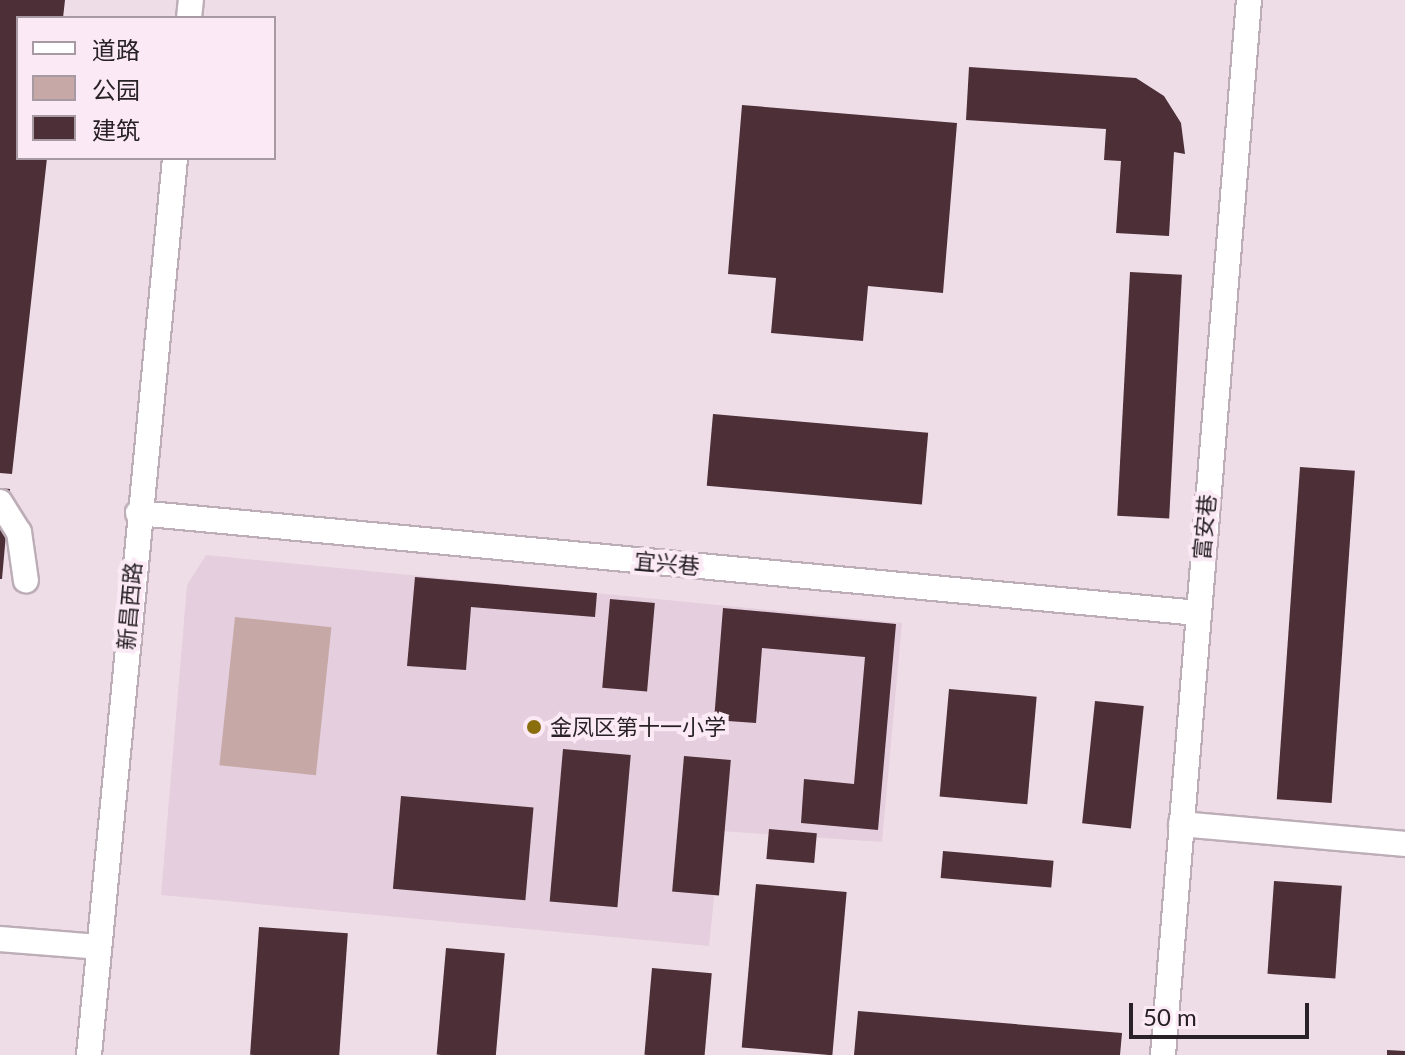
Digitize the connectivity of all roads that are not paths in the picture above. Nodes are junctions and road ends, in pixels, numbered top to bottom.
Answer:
1 (1249, 0) edge
2 (175, 160) edge
3 (0, 502) edge
4 (138, 513) junction
5 (26, 581) dead end
6 (1197, 613) junction
7 (1181, 824) junction
8 (1405, 844) edge
9 (0, 939) edge
10 (99, 947) junction
11 (89, 1055) edge
12 (1163, 1055) edge

1 - 6 street, 富安巷
2 - 4 street, 新昌西路
3 - 5 street
4 - 6 street, 宜兴巷
4 - 10 street, 新昌西路
6 - 7 street, 富安巷
7 - 8 street
7 - 12 street, 富安巷
9 - 10 street
10 - 11 street, 新昌西路

